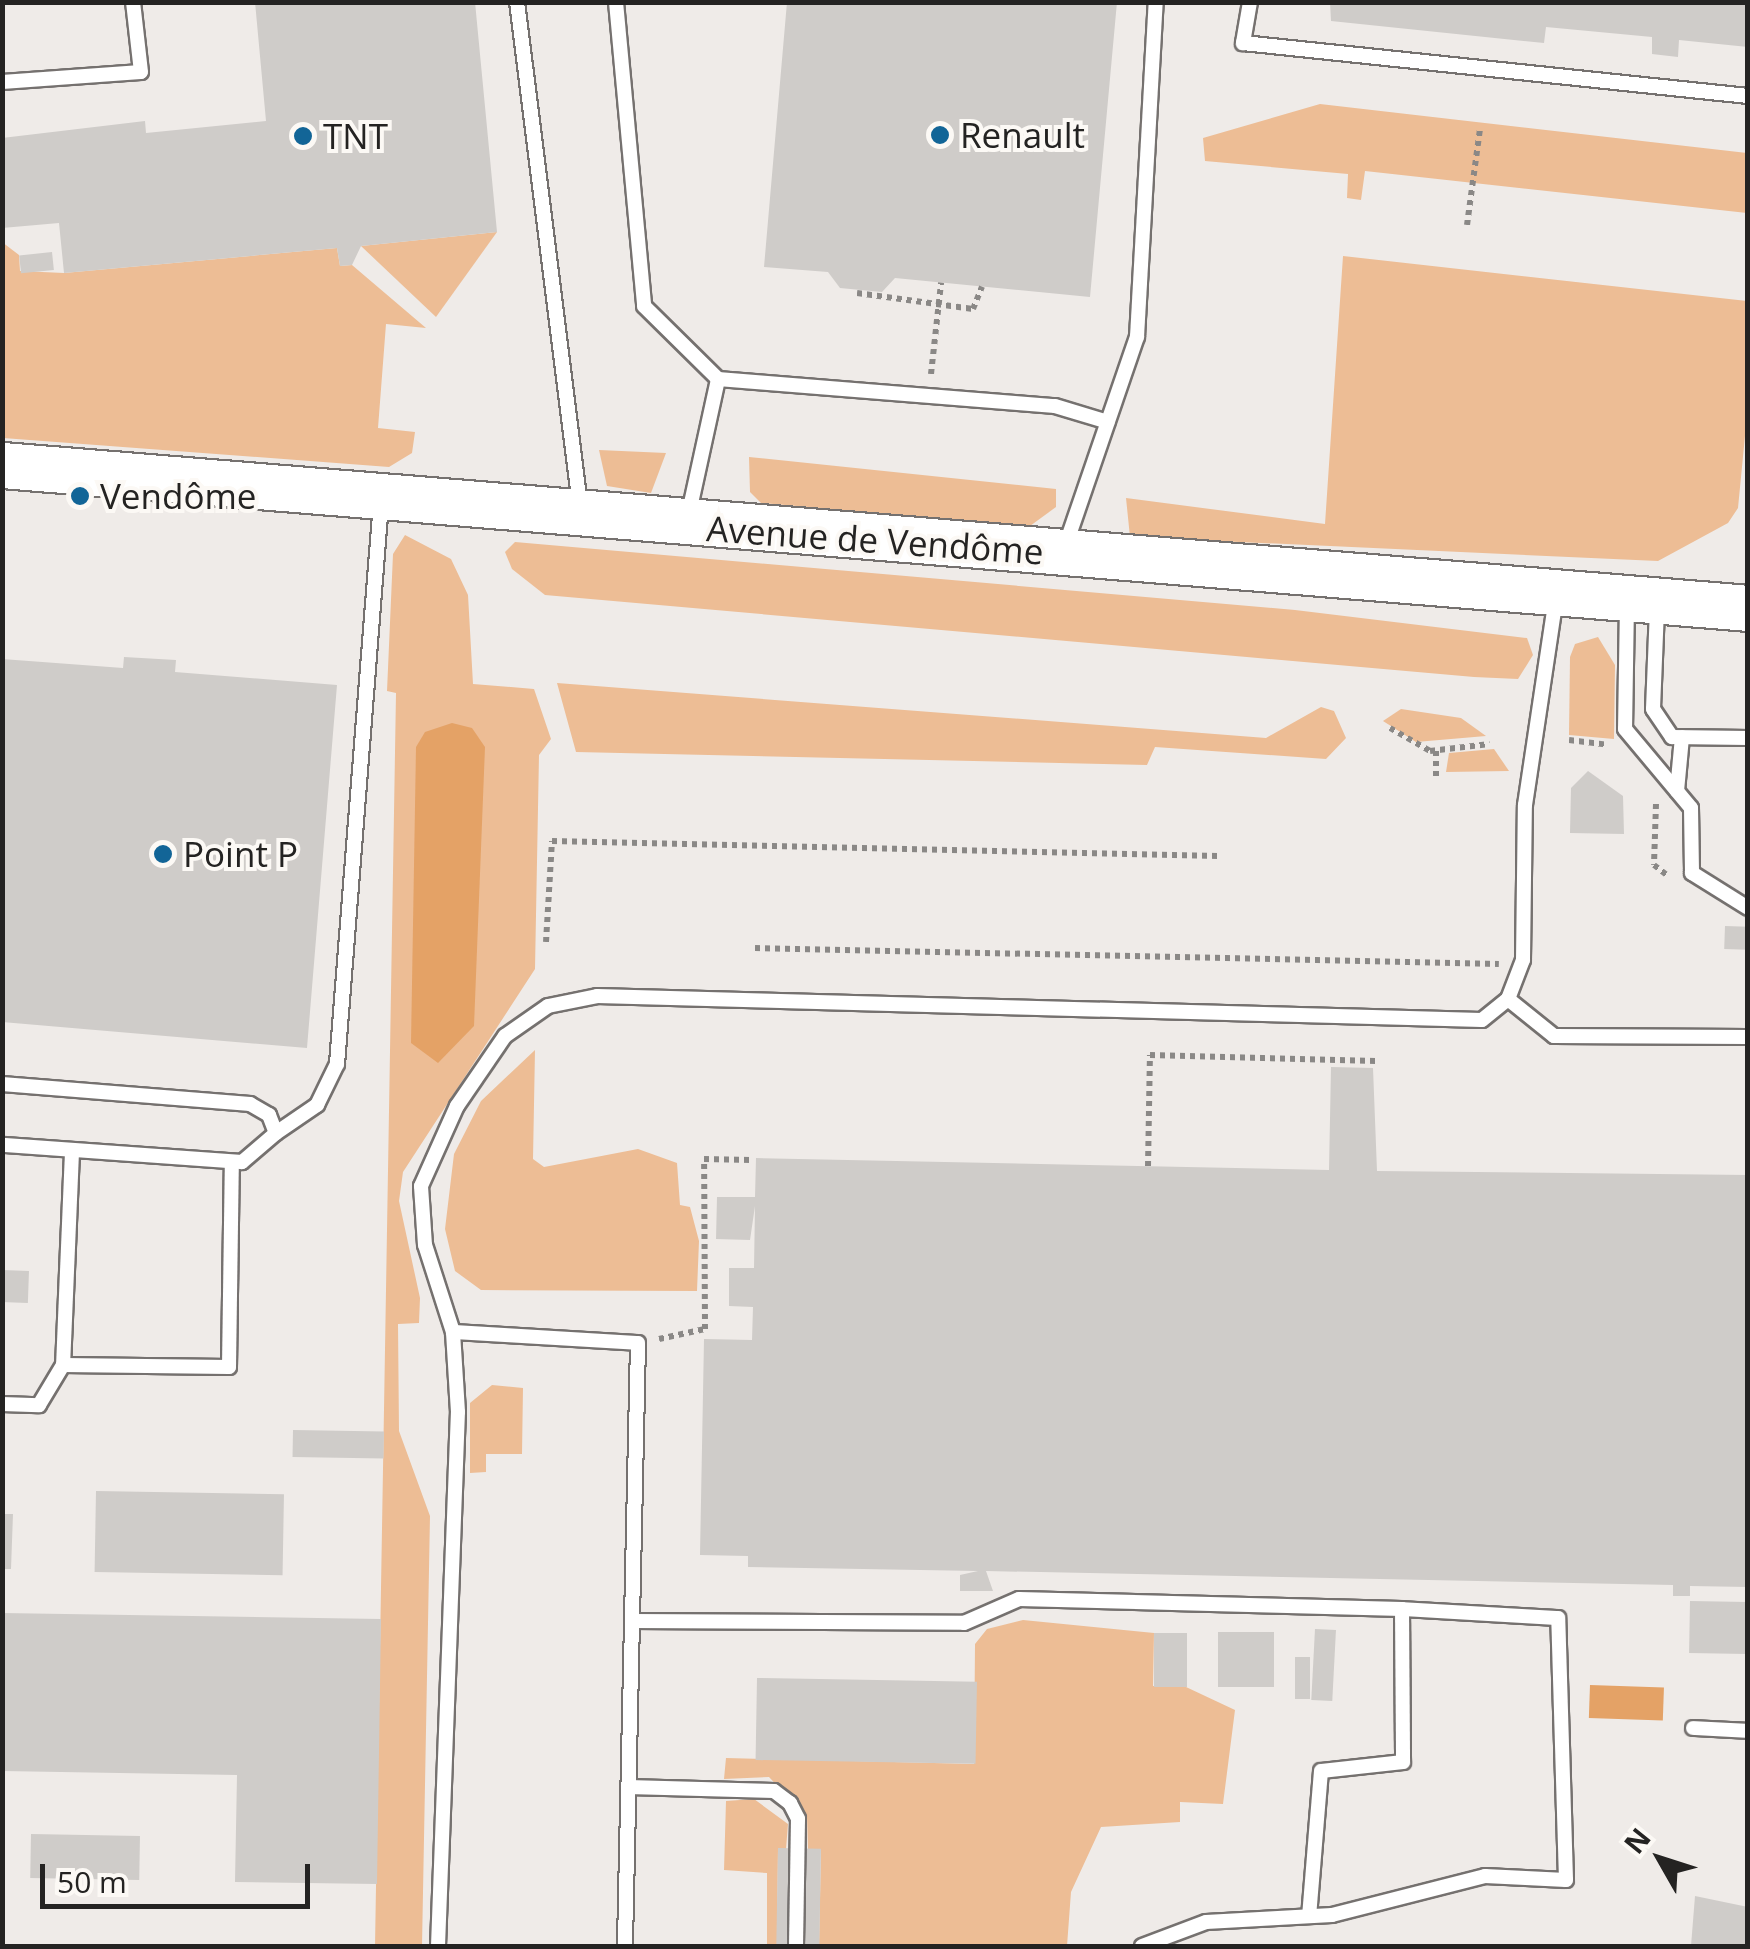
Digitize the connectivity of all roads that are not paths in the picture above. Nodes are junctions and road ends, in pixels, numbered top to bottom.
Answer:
1 (133, 2) edge
2 (517, 2) edge
3 (616, 2) edge
4 (1156, 2) edge
5 (1250, 2) edge
6 (2, 82) edge
7 (1748, 96) edge
8 (718, 379) junction
9 (1108, 422) junction
10 (2, 465) edge
11 (381, 498) junction
12 (581, 516) junction
13 (686, 526) junction
14 (1063, 554) junction
15 (1557, 592) junction
16 (1642, 599) junction
17 (1743, 599) edge
18 (1682, 737) junction
19 (1748, 738) edge
20 (1677, 791) junction
21 (1748, 908) edge
22 (1508, 999) junction
23 (1748, 1036) edge
24 (2, 1084) edge
25 (276, 1133) junction
26 (2, 1146) edge
27 (72, 1152) junction
28 (232, 1162) junction
29 (453, 1332) junction
30 (63, 1366) junction
31 (2, 1404) edge
32 (1402, 1609) junction
33 (632, 1621) junction
34 (1693, 1728) dead end
35 (1748, 1731) edge
36 (628, 1787) junction
37 (1309, 1916) junction
38 (438, 1946) edge
39 (625, 1946) edge
40 (796, 1946) edge
41 (1142, 1946) edge

1 - 6 lane
2 - 12 lane
3 - 8 lane
4 - 9 lane
5 - 7 lane
8 - 9 lane
8 - 13 lane
9 - 14 lane
10 - 11 main road, Avenue de Vendôme
11 - 12 main road, Avenue de Vendôme
11 - 25 lane
12 - 13 main road, Avenue de Vendôme
13 - 14 main road, Avenue de Vendôme
14 - 15 main road, Avenue de Vendôme
15 - 16 main road, Avenue de Vendôme
15 - 22 lane
16 - 17 main road, Avenue de Vendôme
16 - 18 lane
16 - 20 lane
18 - 19 lane
18 - 20 lane
20 - 21 lane
22 - 23 lane
22 - 29 lane
24 - 25 lane
25 - 28 lane
26 - 27 lane
27 - 28 lane
27 - 30 lane
28 - 30 lane
29 - 33 lane
29 - 38 lane
30 - 31 lane
32 - 33 lane
32 - 37 lane
32 - 37 lane
33 - 36 lane
34 - 35 lane
36 - 39 lane
36 - 40 lane
37 - 41 lane

